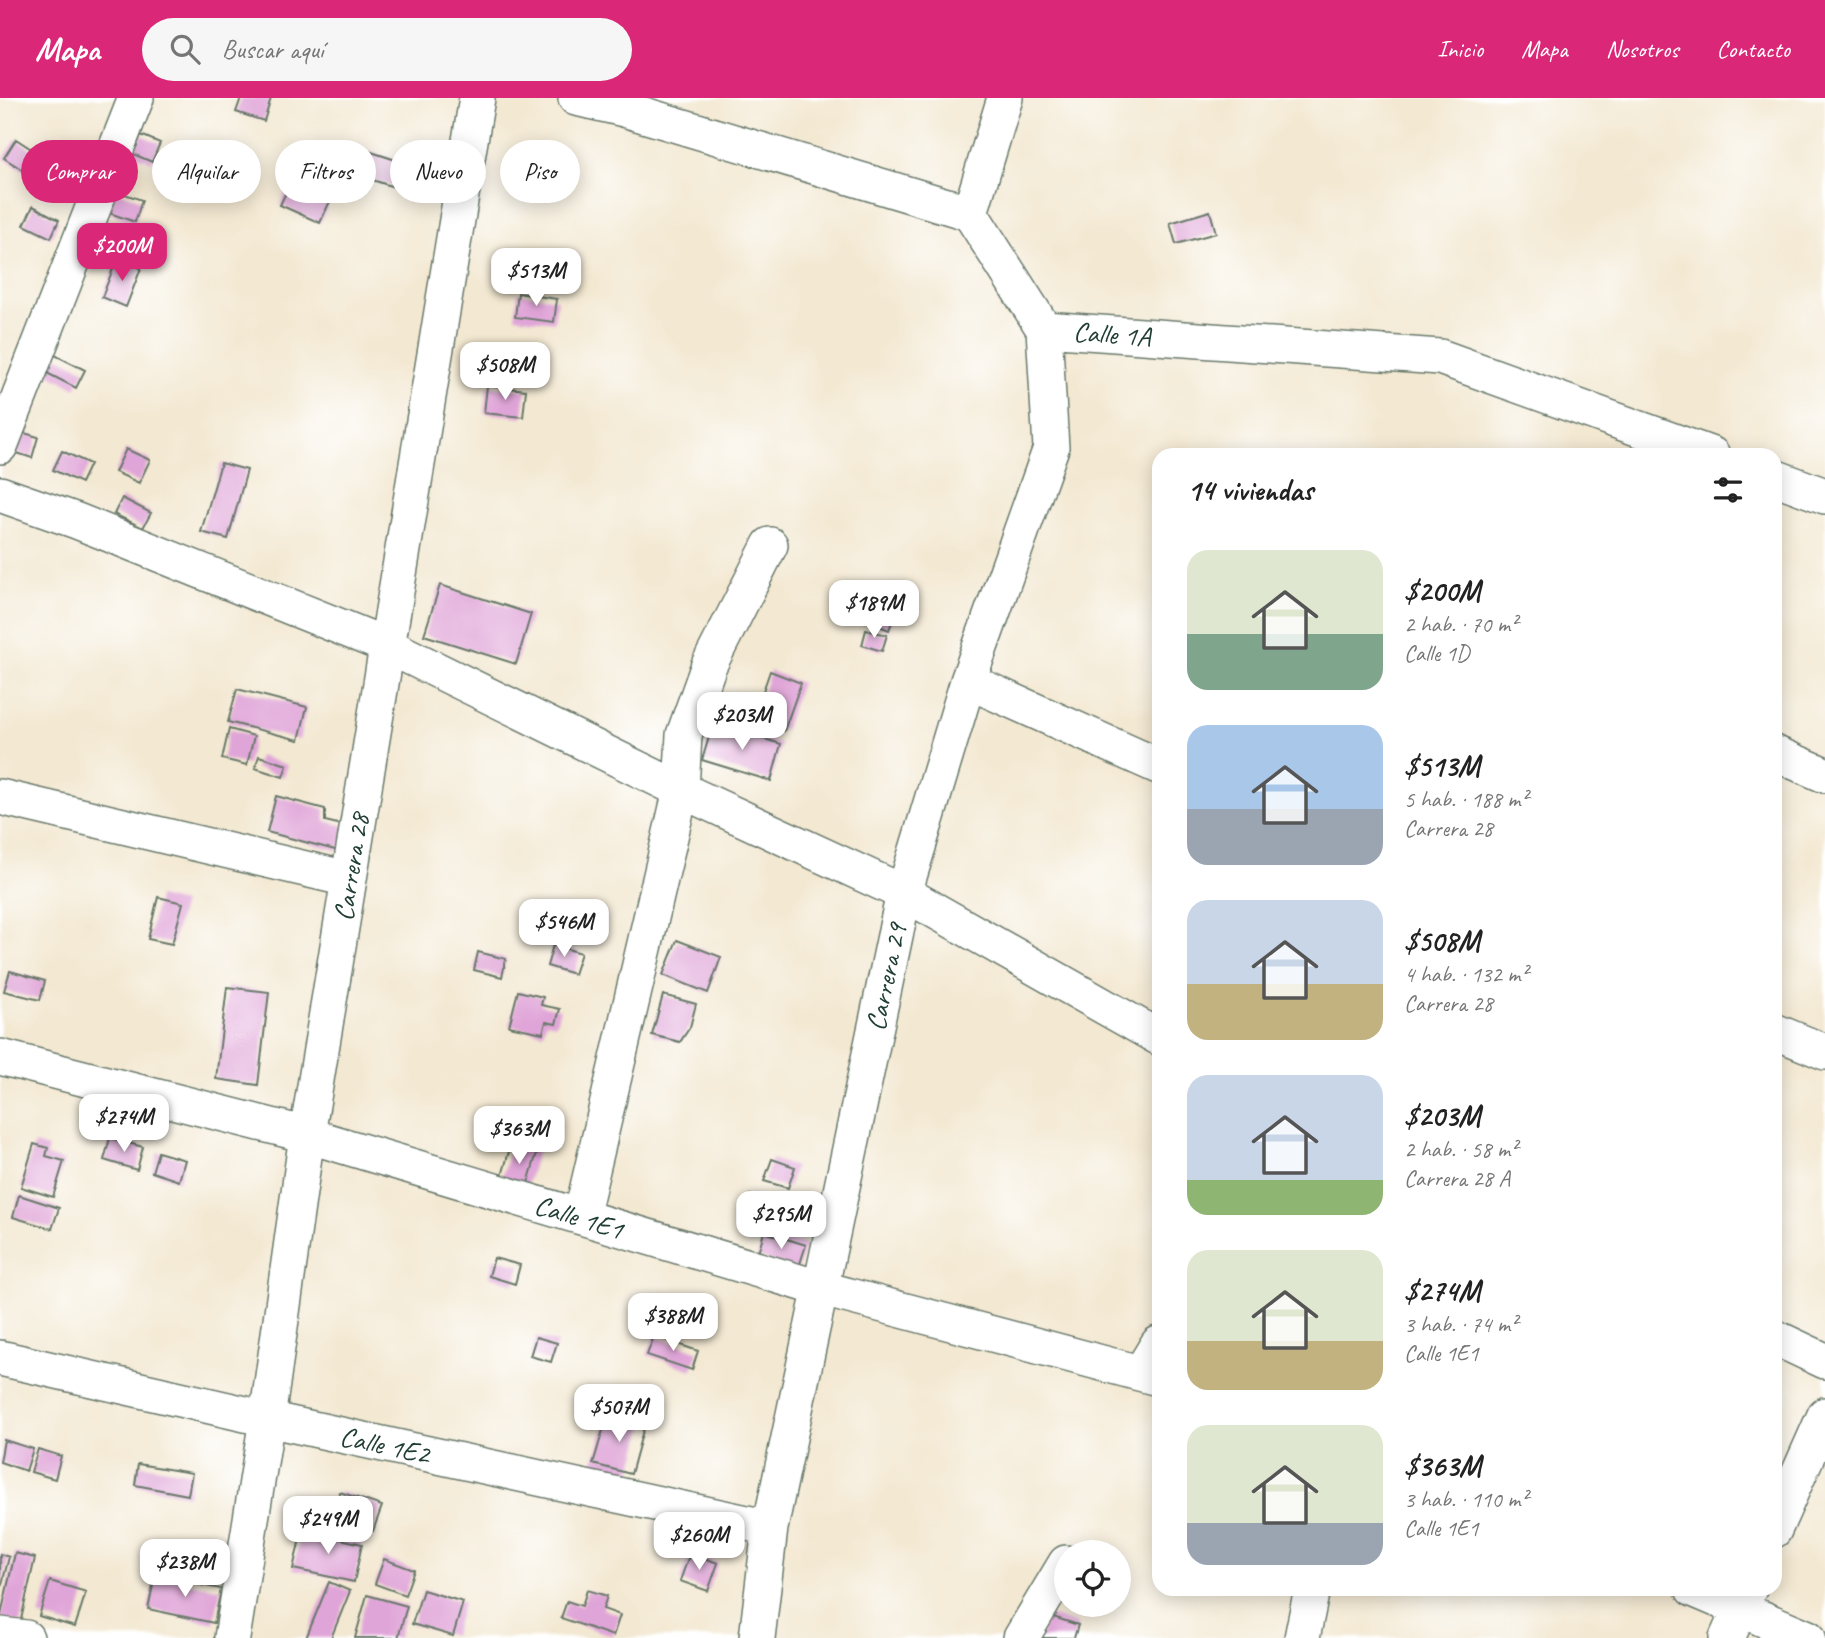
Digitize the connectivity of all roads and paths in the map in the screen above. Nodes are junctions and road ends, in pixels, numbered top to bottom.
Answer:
1 (136, 98) edge
2 (477, 98) edge
3 (576, 98) edge
4 (1005, 98) edge
5 (626, 104) edge
6 (970, 213) junction
7 (1044, 329) junction
8 (0, 446) edge
9 (1687, 448) edge
10 (1782, 479) edge
11 (1821, 491) edge
12 (0, 495) edge
13 (771, 545) dead end
14 (388, 646) junction
15 (968, 681) junction
16 (1782, 756) edge
17 (1152, 763) edge
18 (1825, 775) edge
19 (681, 790) junction
20 (0, 797) edge
21 (348, 879) junction
22 (904, 893) junction
23 (1152, 1034) edge
24 (1782, 1034) edge
25 (1825, 1052) edge
26 (0, 1057) edge
27 (307, 1135) junction
28 (581, 1217) junction
29 (819, 1288) junction
30 (1782, 1341) edge
31 (0, 1358) edge
32 (1825, 1361) edge
33 (1152, 1365) edge
34 (1825, 1415) edge
35 (267, 1419) junction
36 (1782, 1512) edge
37 (770, 1528) junction
38 (1054, 1583) edge
39 (1311, 1596) edge
40 (1707, 1596) edge
41 (1739, 1612) edge
42 (0, 1635) edge
43 (26, 1638) edge
44 (232, 1638) edge
45 (757, 1638) edge
46 (1021, 1638) edge
47 (1302, 1638) edge
48 (1808, 1638) edge

1 - 8 street
2 - 14 street, Carrera 28
3 - 5 street
4 - 6 street
5 - 6 street
6 - 7 street, Calle 1A
7 - 9 street, Calle 1A
7 - 15 street, Carrera 29
10 - 11 street
12 - 14 street
13 - 19 street
14 - 19 street
14 - 21 street, Carrera 28
15 - 17 street
15 - 22 street, Carrera 29
16 - 18 street
19 - 22 street
19 - 28 street
20 - 21 street
21 - 27 street, Carrera 28
22 - 23 street
22 - 29 street, Carrera 29
24 - 25 street
26 - 27 street, Calle 1E1
27 - 28 street, Calle 1E1
27 - 35 street, Carrera 28
28 - 29 street, Calle 1E1
29 - 33 street, Calle 1E1
29 - 37 street, Carrera 29
30 - 32 street
31 - 35 street, Calle 1E2
34 - 36 street
35 - 37 street, Calle 1E2
35 - 44 street, Carrera 28
37 - 45 street, Carrera 29
38 - 46 street
39 - 47 street
40 - 41 street
41 - 48 street
42 - 43 street

